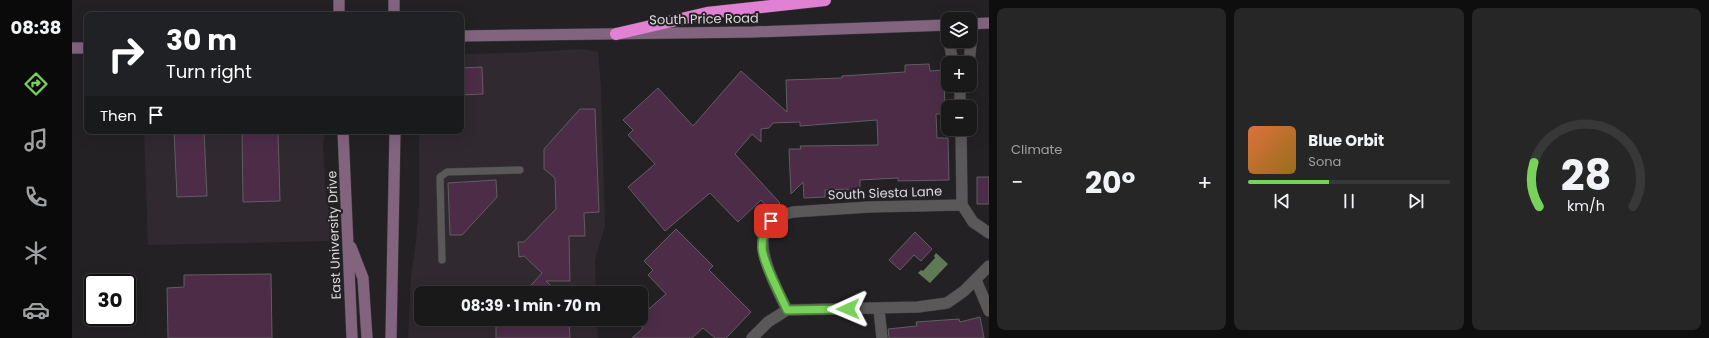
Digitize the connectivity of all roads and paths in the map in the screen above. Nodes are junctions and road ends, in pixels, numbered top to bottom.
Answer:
1 (339, 0) edge
2 (394, 0) edge
3 (826, 0) edge
4 (339, 12) edge
5 (394, 12) edge
6 (989, 23) edge
7 (977, 24) edge
8 (941, 25) edge
9 (616, 34) junction
10 (464, 36) edge
11 (72, 48) edge
12 (84, 48) edge
13 (343, 134) edge
14 (395, 134) edge
15 (961, 136) edge
16 (520, 170) dead end
17 (962, 205) junction
18 (989, 234) edge
19 (348, 239) junction
20 (442, 260) dead end
21 (989, 266) edge
22 (976, 280) junction
23 (879, 309) junction
24 (787, 310) junction
25 (989, 311) edge
26 (352, 338) edge
27 (367, 338) edge
28 (391, 338) edge
29 (752, 338) edge
30 (882, 338) edge

1 - 4 main road
2 - 5 main road
3 - 9 highway
6 - 7 main road
8 - 9 main road, South Price Road
9 - 10 main road, South Price Road
11 - 12 main road
13 - 19 main road, East University Drive
14 - 28 main road
15 - 17 street
16 - 20 lane
17 - 18 street
17 - 24 street, South Siesta Lane
19 - 26 main road, East University Drive
19 - 27 main road
21 - 22 street
22 - 23 street
22 - 25 street
23 - 24 street
23 - 30 street
24 - 29 street

